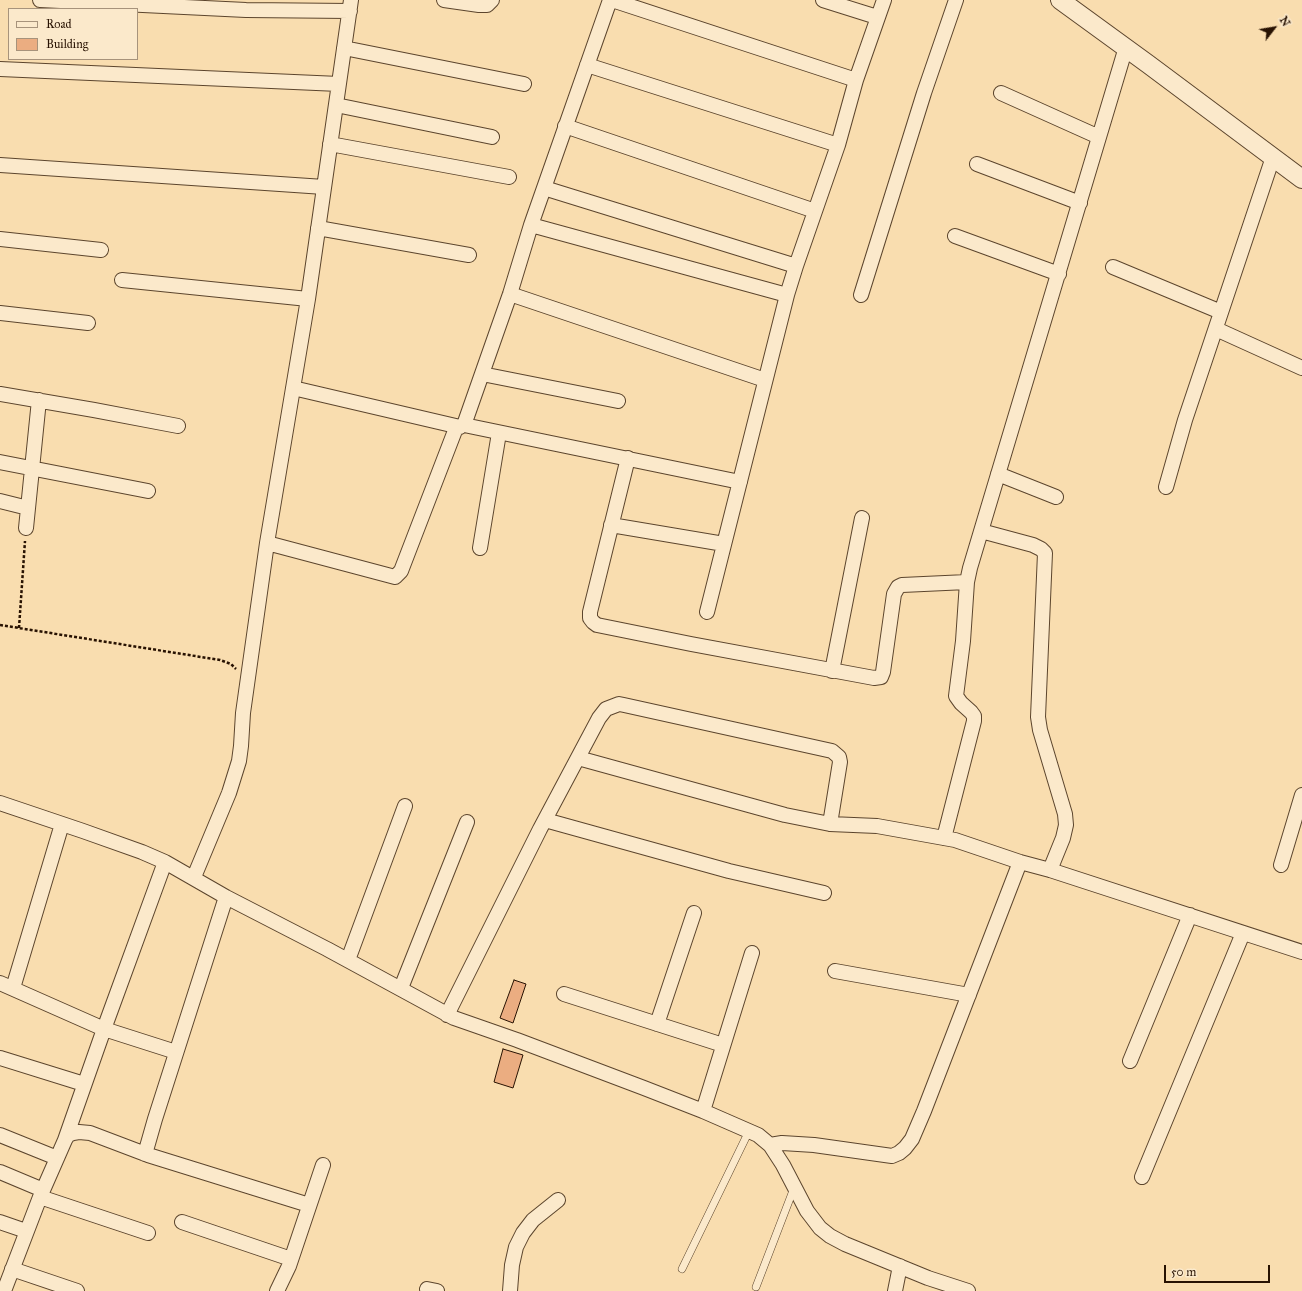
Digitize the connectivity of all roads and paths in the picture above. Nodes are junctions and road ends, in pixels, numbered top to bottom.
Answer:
1 (40, 0) edge
2 (444, 0) edge
3 (492, 0) edge
4 (611, 0) edge
5 (823, 0) edge
6 (884, 0) edge
7 (956, 0) edge
8 (1060, 0) edge
9 (85, 1) edge
10 (156, 3) edge
11 (229, 4) edge
12 (350, 5) edge
13 (877, 17) junction
14 (1126, 47) junction
15 (344, 48) junction
16 (587, 65) junction
17 (0, 69) edge
18 (856, 80) junction
19 (339, 84) junction
20 (524, 84) dead end
21 (1001, 93) dead end
22 (336, 105) junction
23 (565, 126) junction
24 (1099, 137) junction
25 (492, 138) dead end
26 (330, 144) junction
27 (838, 145) junction
28 (1273, 157) junction
29 (977, 164) dead end
30 (0, 166) edge
31 (509, 178) dead end
32 (1302, 179) edge
33 (324, 188) junction
34 (544, 188) junction
35 (1080, 203) junction
36 (815, 211) junction
37 (531, 225) junction
38 (318, 228) junction
39 (955, 236) dead end
40 (0, 240) edge
41 (101, 250) dead end
42 (469, 255) dead end
43 (796, 266) junction
44 (1113, 267) dead end
45 (1058, 274) junction
46 (122, 280) dead end
47 (510, 294) junction
48 (861, 295) dead end
49 (787, 296) junction
50 (308, 299) junction
51 (0, 312) edge
52 (1221, 312) junction
53 (88, 322) dead end
54 (1216, 329) junction
55 (1302, 368) edge
56 (482, 374) junction
57 (765, 380) junction
58 (293, 388) junction
59 (0, 394) edge
60 (39, 400) junction
61 (618, 400) dead end
62 (178, 426) dead end
63 (462, 426) junction
64 (500, 433) junction
65 (628, 458) junction
66 (0, 462) edge
67 (31, 468) junction
68 (998, 474) junction
69 (740, 482) junction
70 (1166, 487) dead end
71 (148, 491) dead end
72 (1056, 497) dead end
73 (0, 501) edge
74 (28, 508) junction
75 (862, 518) dead end
76 (611, 525) junction
77 (26, 528) joint
78 (981, 531) junction
79 (267, 543) junction
80 (724, 544) junction
81 (480, 548) dead end
82 (967, 582) junction
83 (707, 612) dead end
84 (0, 625) edge
85 (19, 628) junction
86 (832, 671) junction
87 (247, 683) junction
88 (578, 758) junction
89 (1302, 795) edge
90 (0, 803) edge
91 (405, 806) dead end
92 (545, 820) junction
93 (467, 822) dead end
94 (62, 824) junction
95 (830, 824) junction
96 (944, 838) junction
97 (165, 862) junction
98 (1020, 862) junction
99 (1281, 865) dead end
100 (1050, 870) junction
101 (194, 877) junction
102 (824, 893) dead end
103 (226, 896) junction
104 (694, 913) dead end
105 (1190, 915) junction
106 (1243, 933) junction
107 (1302, 952) edge
108 (752, 953) dead end
109 (348, 960) junction
110 (835, 971) dead end
111 (6, 985) edge
112 (401, 988) junction
113 (564, 994) dead end
114 (968, 995) junction
115 (448, 1015) junction
116 (657, 1024) junction
117 (104, 1029) junction
118 (723, 1045) junction
119 (176, 1052) junction
120 (0, 1058) edge
121 (1130, 1061) dead end
122 (84, 1084) junction
123 (703, 1111) junction
124 (749, 1131) junction
125 (0, 1136) edge
126 (65, 1140) junction
127 (770, 1145) junction
128 (145, 1154) junction
129 (57, 1158) junction
130 (324, 1165) dead end
131 (0, 1172) edge
132 (1142, 1177) dead end
133 (794, 1187) junction
134 (41, 1193) junction
135 (558, 1200) dead end
136 (309, 1205) junction
137 (0, 1222) edge
138 (182, 1222) dead end
139 (26, 1231) junction
140 (148, 1233) dead end
141 (291, 1259) junction
142 (900, 1266) junction
143 (12, 1270) junction
144 (682, 1270) dead end
145 (756, 1287) dead end
146 (4, 1291) edge
147 (77, 1291) edge
148 (277, 1291) edge
149 (510, 1291) edge
150 (895, 1291) edge
151 (968, 1291) edge

1 - 9 street
2 - 3 street
4 - 16 street
4 - 18 street
5 - 13 street
6 - 13 street
7 - 48 street
8 - 14 street
9 - 10 street
10 - 11 street
11 - 12 street
12 - 15 street
13 - 18 street
14 - 24 street
14 - 28 street
15 - 19 street
15 - 20 street
16 - 23 street
16 - 27 street
17 - 19 street
18 - 27 street
19 - 22 street
21 - 24 street
22 - 25 street
22 - 26 street
23 - 34 street
23 - 36 street
24 - 35 street
26 - 31 street
26 - 33 street
27 - 36 street
28 - 32 street
28 - 52 street
29 - 35 street
30 - 33 street
33 - 38 street
34 - 37 street
34 - 43 street
35 - 45 street
36 - 43 street
37 - 47 street
37 - 49 street
38 - 42 street
38 - 50 street
39 - 45 street
40 - 41 street
43 - 49 street
44 - 52 street
45 - 68 street
46 - 50 street
47 - 56 street
47 - 57 street
49 - 57 street
50 - 58 street
51 - 53 street
52 - 54 street
54 - 55 street
54 - 70 street
56 - 61 street
56 - 63 street
57 - 69 street
58 - 63 street
58 - 79 street
59 - 60 street
60 - 62 street
60 - 67 street
63 - 64 street
63 - 79 street
64 - 65 street
64 - 81 street
65 - 69 street
65 - 76 street
66 - 67 street
67 - 71 street
67 - 74 street
68 - 72 street
68 - 78 street
69 - 80 street
73 - 74 street
74 - 77 street
75 - 86 street
76 - 80 street
76 - 86 street
77 - 85 path
78 - 82 street
78 - 100 street
79 - 87 street
80 - 83 street
82 - 86 street
82 - 96 street
84 - 85 path
85 - 87 path
87 - 101 street
88 - 92 street
88 - 95 street
88 - 95 street
89 - 99 street
90 - 94 street
91 - 109 street
92 - 102 street
92 - 115 street
93 - 112 street
94 - 97 street
94 - 111 street
95 - 96 street
96 - 98 street
97 - 101 street
97 - 117 street
98 - 100 street
98 - 114 street
100 - 105 street
101 - 103 street
103 - 109 street
103 - 119 street
104 - 116 street
105 - 106 street
105 - 121 street
106 - 107 street
106 - 132 street
108 - 118 street
109 - 112 street
110 - 114 street
111 - 117 street
112 - 115 street
113 - 116 street
114 - 127 street
115 - 123 street
116 - 118 street
117 - 119 street
117 - 122 street
118 - 123 street
119 - 128 street
120 - 122 street
122 - 126 street
123 - 124 street
124 - 127 street
124 - 144 lane
125 - 129 street
126 - 128 street
126 - 129 street
127 - 133 street
128 - 136 street
129 - 134 street
130 - 136 street
131 - 134 street
133 - 142 street
133 - 145 lane
134 - 139 street
134 - 140 street
135 - 149 street
136 - 141 street
137 - 139 street
138 - 141 street
139 - 143 street
141 - 148 street
142 - 150 street
142 - 151 street
143 - 146 street
143 - 147 street

